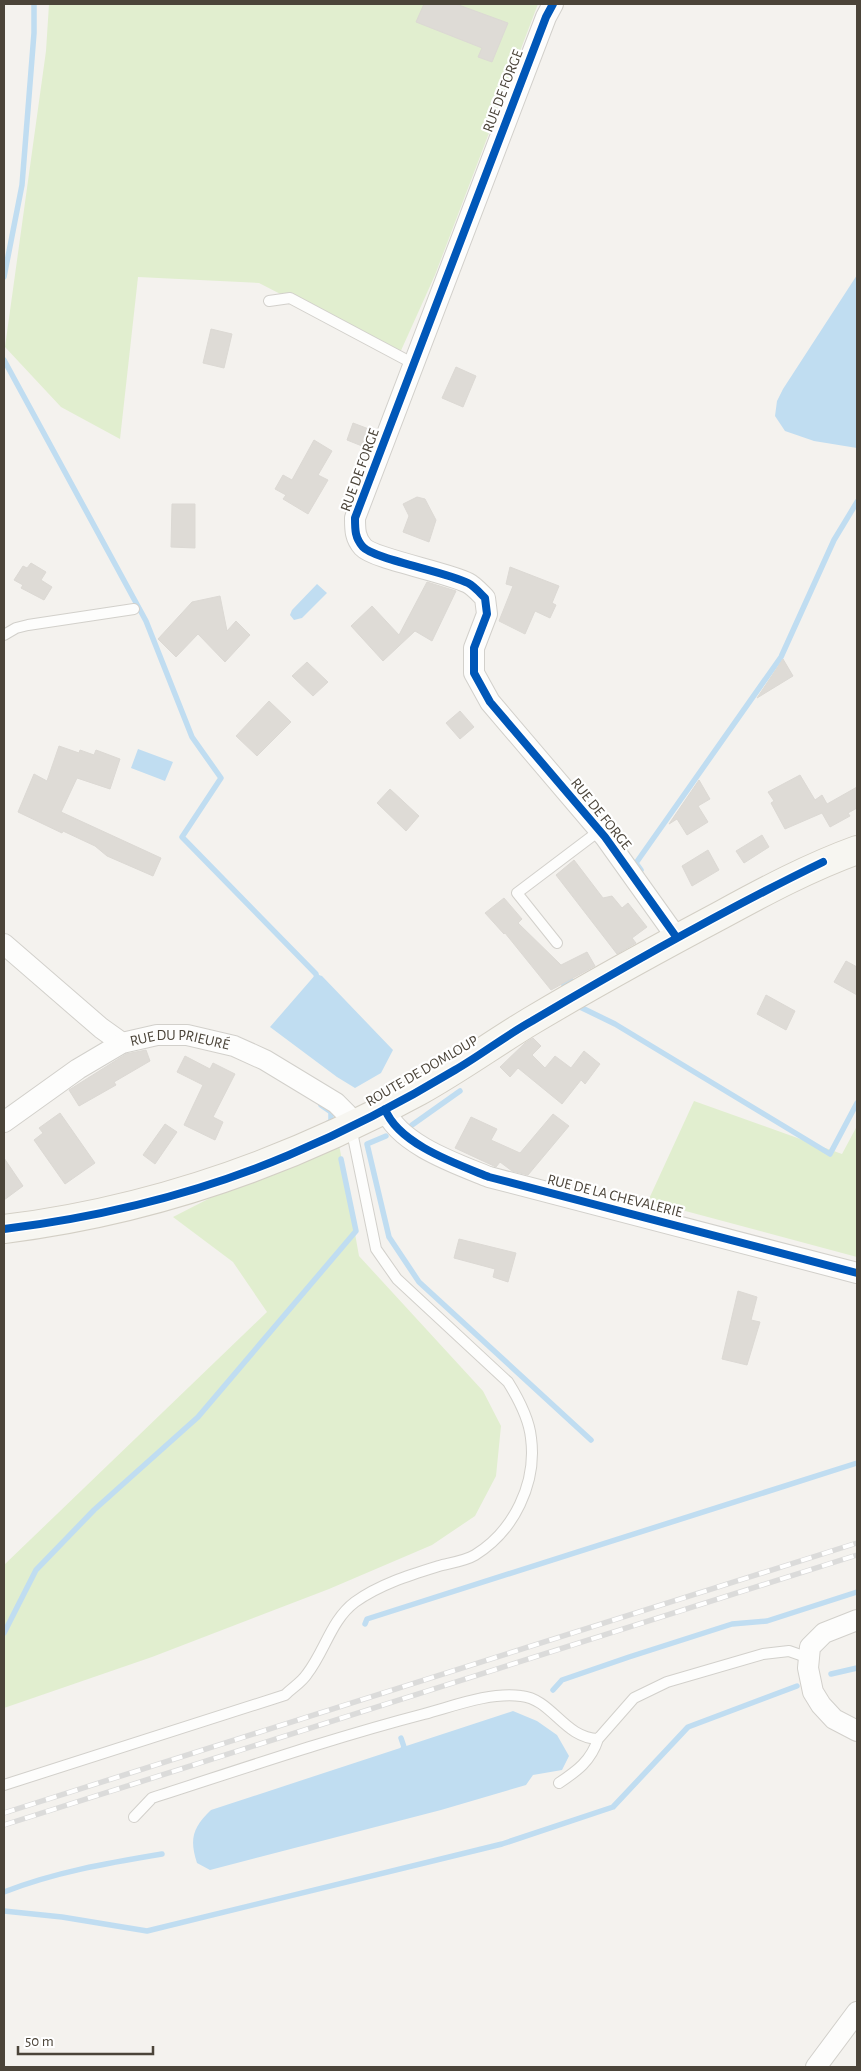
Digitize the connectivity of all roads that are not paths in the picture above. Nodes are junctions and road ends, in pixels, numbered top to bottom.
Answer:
1 (553, 4) edge
2 (269, 301) dead end
3 (414, 364) junction
4 (134, 609) dead end
5 (4, 635) edge
6 (599, 831) junction
7 (857, 850) edge
8 (678, 938) junction
9 (557, 943) dead end
10 (4, 944) edge
11 (122, 1043) junction
12 (385, 1109) junction
13 (4, 1122) edge
14 (351, 1126) junction
15 (4, 1229) edge
16 (857, 1273) edge
17 (857, 1620) edge
18 (809, 1658) junction
19 (857, 1731) edge
20 (598, 1739) junction
21 (559, 1783) dead end
22 (4, 1785) edge
23 (134, 1817) dead end
24 (857, 2012) edge
25 (816, 2067) edge

1 - 3 street, RUE DE FORGE
2 - 3 lane
3 - 6 street, RUE DE FORGE
4 - 5 lane
6 - 8 street, RUE DE FORGE
6 - 9 lane
7 - 8 street, ROUTE DE DOMLOUP
8 - 12 street, ROUTE DE DOMLOUP
10 - 11 street
11 - 13 street, RUE DU PRIEURÉ
11 - 14 street, RUE DU PRIEURÉ
12 - 14 street, ROUTE DE DOMLOUP
12 - 16 street, RUE DE LA CHEVALERIE
14 - 15 street, ROUTE DE DOMLOUP
14 - 22 lane
17 - 18 street
18 - 19 street
18 - 20 lane
20 - 21 lane
20 - 23 lane
24 - 25 street

